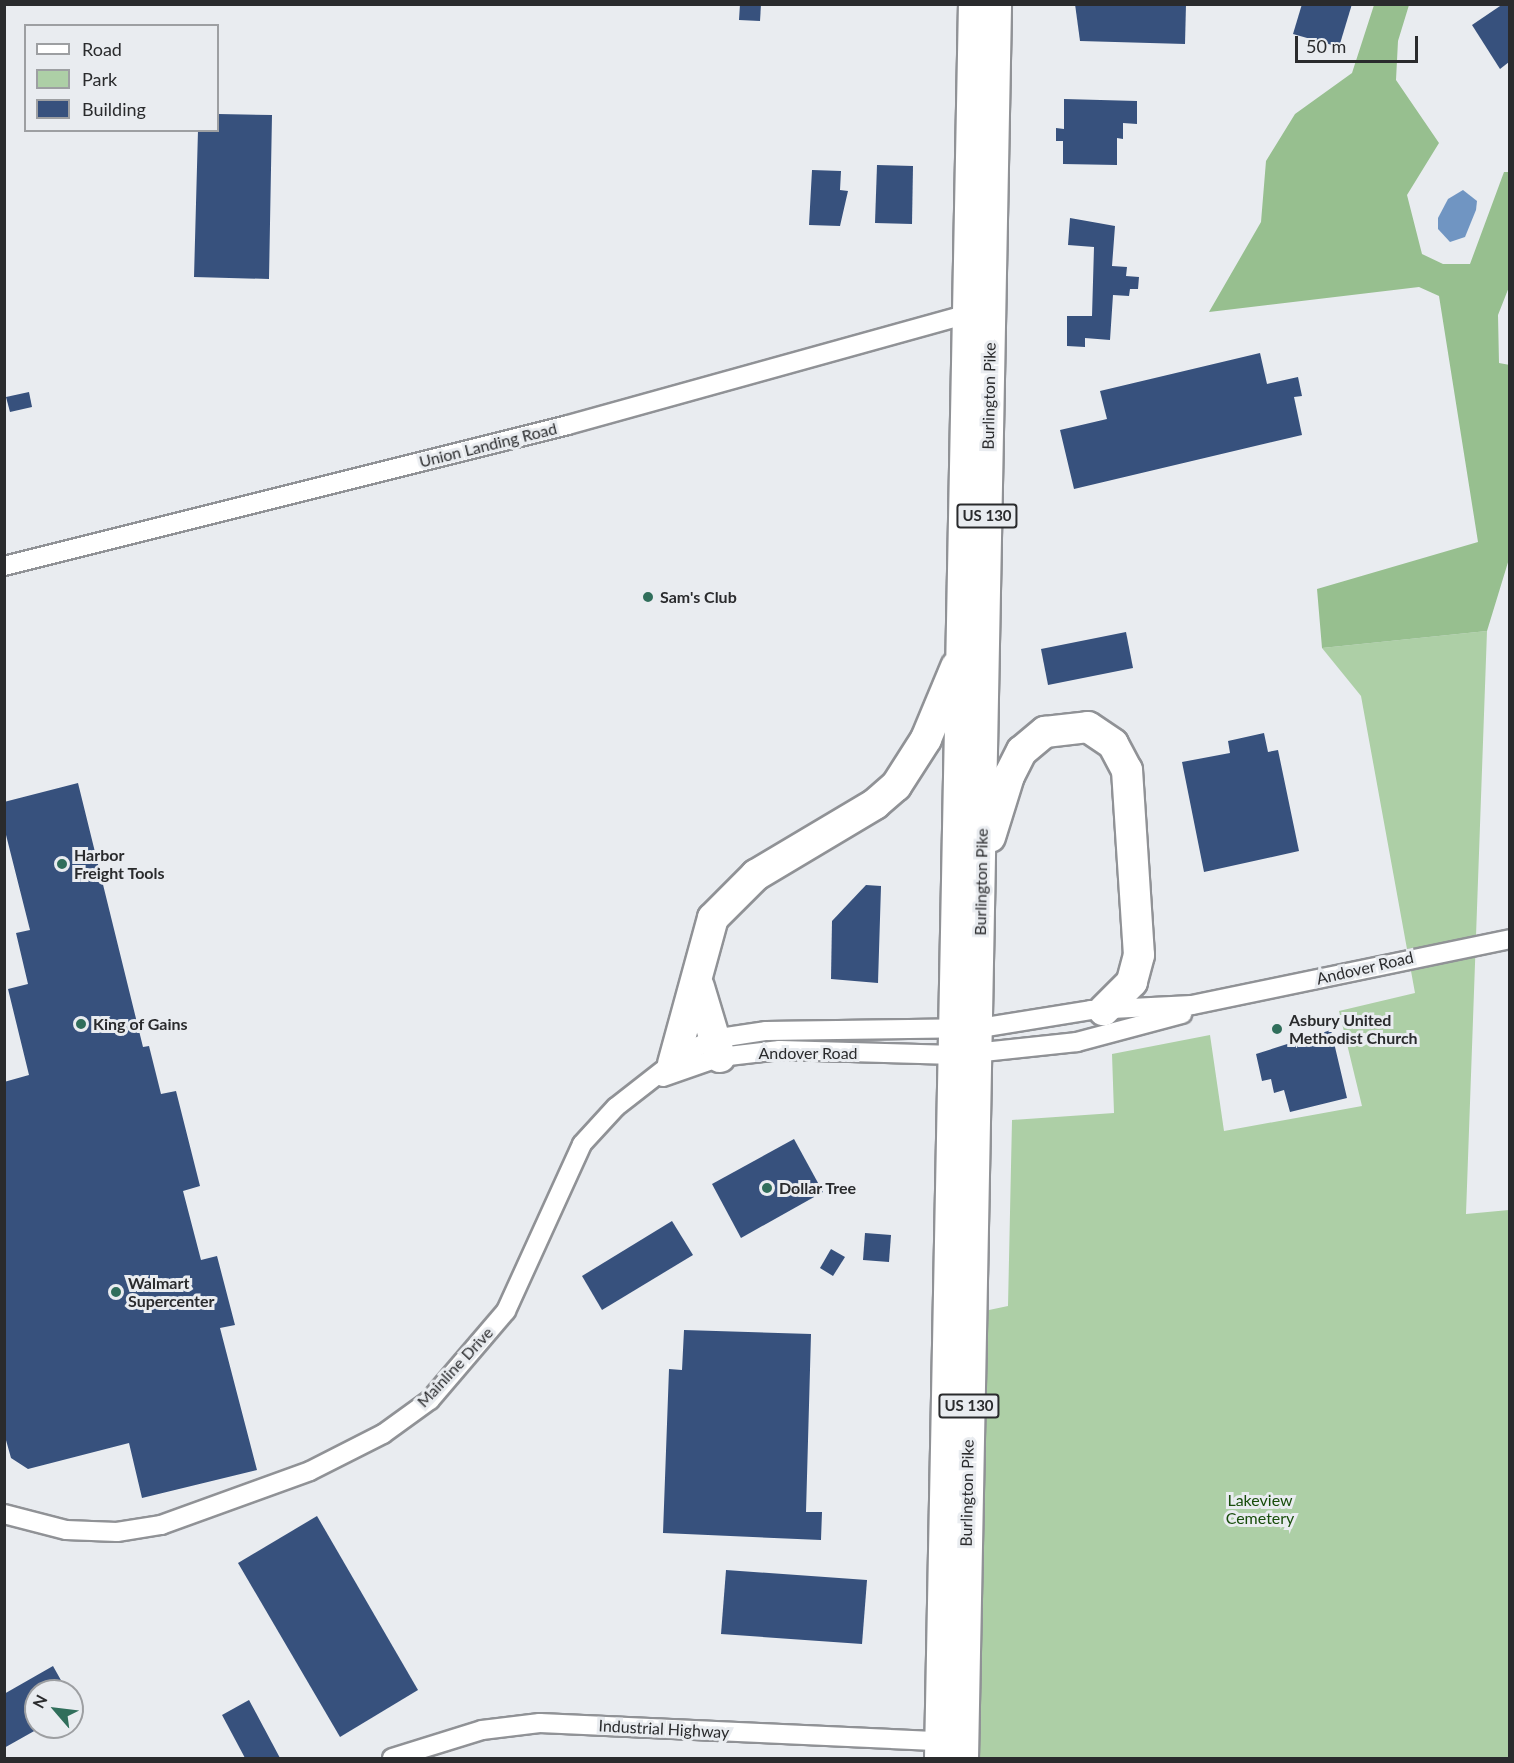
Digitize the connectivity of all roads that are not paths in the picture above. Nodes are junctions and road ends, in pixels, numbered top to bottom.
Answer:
1 (974, 4) edge
2 (996, 4) edge
3 (969, 314) junction
4 (4, 566) edge
5 (963, 650) junction
6 (981, 869) junction
7 (1509, 939) edge
8 (696, 976) junction
9 (1222, 1001) junction
10 (1104, 1010) junction
11 (967, 1041) junction
12 (716, 1048) junction
13 (663, 1072) junction
14 (4, 1514) edge
15 (947, 1753) edge
16 (392, 1758) edge

1 - 3 highway, Burlington Pike / US 130
2 - 6 highway, Burlington Pike / US 130
3 - 4 street, Union Landing Road
3 - 5 highway, Burlington Pike / US 130
5 - 8 highway
5 - 11 highway, Burlington Pike / US 130
6 - 10 highway
6 - 11 highway, Burlington Pike / US 130
7 - 9 street, Andover Road
8 - 12 highway
8 - 13 highway
9 - 10 street, Andover Road
9 - 11 street, Andover Road
10 - 11 street, Andover Road
11 - 12 street, Andover Road
11 - 12 street, Andover Road
11 - 15 highway, Burlington Pike / US 130
12 - 13 street, Andover Road
12 - 13 street, Andover Road
13 - 14 street, Mainline Drive
15 - 16 street, Industrial Highway

